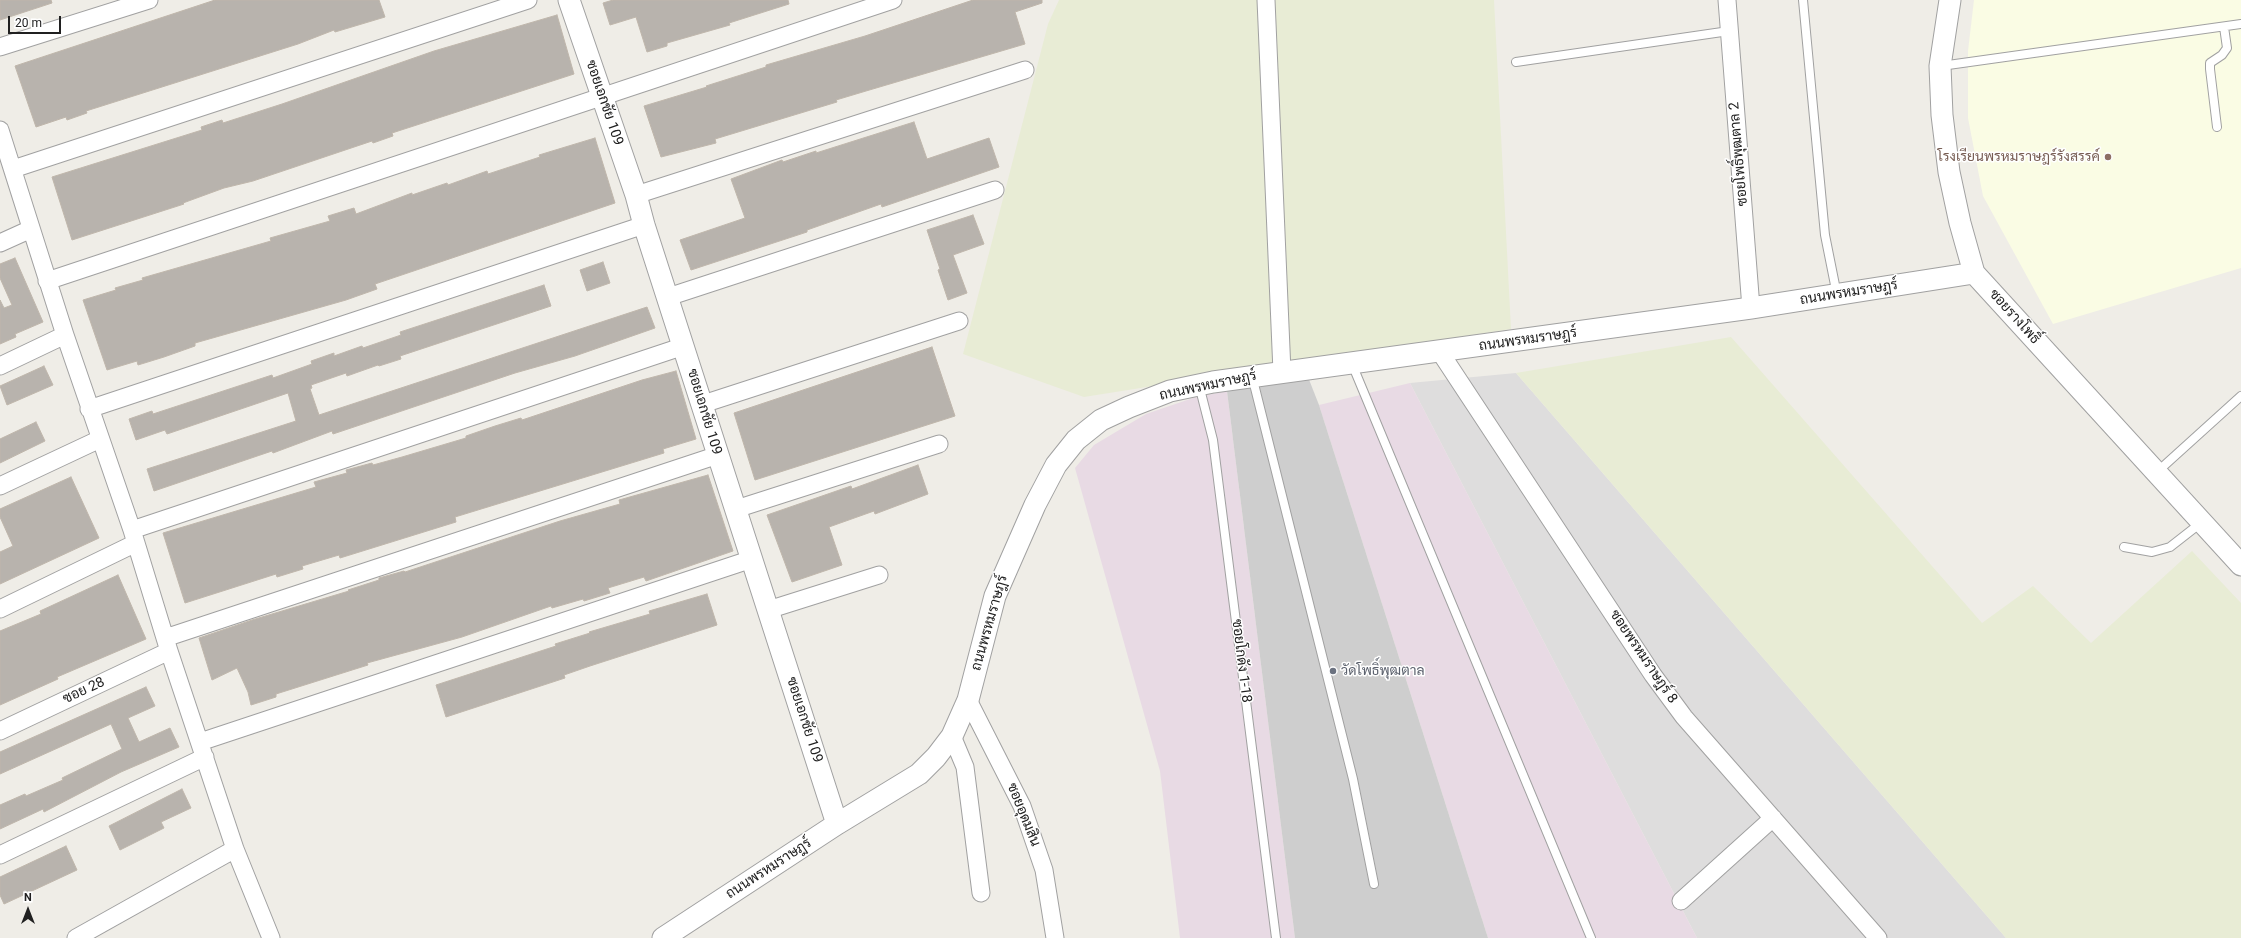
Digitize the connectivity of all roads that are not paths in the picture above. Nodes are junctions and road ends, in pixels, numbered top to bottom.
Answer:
1 (149, 0) edge
2 (528, 0) edge
3 (569, 0) edge
4 (893, 0) edge
5 (1266, 0) edge
6 (1726, 0) edge
7 (1803, 0) edge
8 (1950, 0) edge
9 (2241, 24) edge
10 (2224, 27) junction
11 (1729, 31) junction
12 (0, 48) edge
13 (1516, 62) dead end
14 (1940, 66) junction
15 (1025, 70) dead end
16 (602, 97) junction
17 (2217, 127) dead end
18 (0, 130) edge
19 (13, 169) junction
20 (996, 190) dead end
21 (636, 195) junction
22 (644, 225) junction
23 (31, 229) junction
24 (0, 243) edge
25 (1974, 273) junction
26 (48, 281) junction
27 (1837, 295) junction
28 (668, 297) junction
29 (1751, 308) junction
30 (959, 321) dead end
31 (65, 335) junction
32 (684, 346) junction
33 (1440, 352) junction
34 (1352, 364) junction
35 (0, 366) edge
36 (1282, 372) junction
37 (1252, 376) junction
38 (1199, 385) junction
39 (2241, 396) edge
40 (703, 404) junction
41 (89, 409) junction
42 (100, 439) junction
43 (939, 444) dead end
44 (718, 455) junction
45 (2157, 473) junction
46 (0, 486) edge
47 (736, 509) junction
48 (2202, 522) junction
49 (134, 536) junction
50 (2124, 548) dead end
51 (752, 559) junction
52 (2241, 565) edge
53 (879, 575) dead end
54 (0, 609) edge
55 (768, 610) junction
56 (167, 645) junction
57 (968, 700) junction
58 (0, 732) edge
59 (952, 736) junction
60 (202, 749) junction
61 (1773, 818) junction
62 (837, 824) junction
63 (235, 849) junction
64 (0, 855) edge
65 (1374, 884) dead end
66 (981, 893) dead end
67 (1681, 901) dead end
68 (76, 938) edge
69 (271, 938) edge
70 (663, 938) edge
71 (1055, 938) edge
72 (1276, 938) edge
73 (1592, 938) edge
74 (1878, 938) edge

1 - 12 street
2 - 19 street
3 - 16 street, ซอยเอกชัย 109
4 - 16 street
5 - 36 street
6 - 11 street, ซอยโพธิ์พุฒตาล 2
7 - 27 lane
8 - 14 street, ซอยรางโพธิ์
9 - 10 lane
10 - 14 lane
10 - 17 lane
11 - 13 lane
11 - 29 street, ซอยโพธิ์พุฒตาล 2
14 - 25 street, ซอยรางโพธิ์
15 - 21 street
16 - 21 street, ซอยเอกชัย 109
16 - 26 street
18 - 19 street
19 - 23 street
20 - 28 street
21 - 22 street, ซอยเอกชัย 109
22 - 28 street, ซอยเอกชัย 109
22 - 41 street
23 - 24 street
23 - 26 street
25 - 27 street, ถนนพรหมราษฎร์
25 - 45 street, ซอยรางโพธิ์
26 - 31 street
27 - 29 street, ถนนพรหมราษฎร์
28 - 32 street, ซอยเอกชัย 109
29 - 33 street, ถนนพรหมราษฎร์
30 - 40 street
31 - 35 street
31 - 41 street
32 - 40 street, ซอยเอกชัย 109
32 - 49 street
33 - 34 street, ถนนพรหมราษฎร์
33 - 61 street, ซอยพรหมราษฎร์ 8
34 - 36 street, ถนนพรหมราษฎร์
34 - 73 lane
36 - 37 street, ถนนพรหมราษฎร์
37 - 38 street, ถนนพรหมราษฎร์
37 - 65 lane
38 - 57 street, ถนนพรหมราษฎร์
38 - 72 lane, ซอยโกดัง 1-18
39 - 45 lane
40 - 44 street, ซอยเอกชัย 109
41 - 42 street
42 - 46 street
42 - 49 street
43 - 47 street
44 - 47 street, ซอยเอกชัย 109
44 - 56 street, ซอย 28
45 - 48 street, ซอยรางโพธิ์
47 - 51 street, ซอยเอกชัย 109
48 - 50 lane
48 - 52 street, ซอยรางโพธิ์
49 - 54 street
49 - 56 street
51 - 55 street, ซอยเอกชัย 109
51 - 60 street
53 - 55 street
55 - 62 street, ซอยเอกชัย 109
56 - 58 street, ซอย 28
56 - 60 street
57 - 59 street, ถนนพรหมราษฎร์
57 - 71 street, ซอยอุดมสิน
59 - 62 street, ถนนพรหมราษฎร์
59 - 66 street
60 - 63 street
60 - 64 street
61 - 67 street
61 - 74 street, ซอยพรหมราษฎร์ 8
62 - 70 street, ถนนพรหมราษฎร์
63 - 68 street
63 - 69 street

